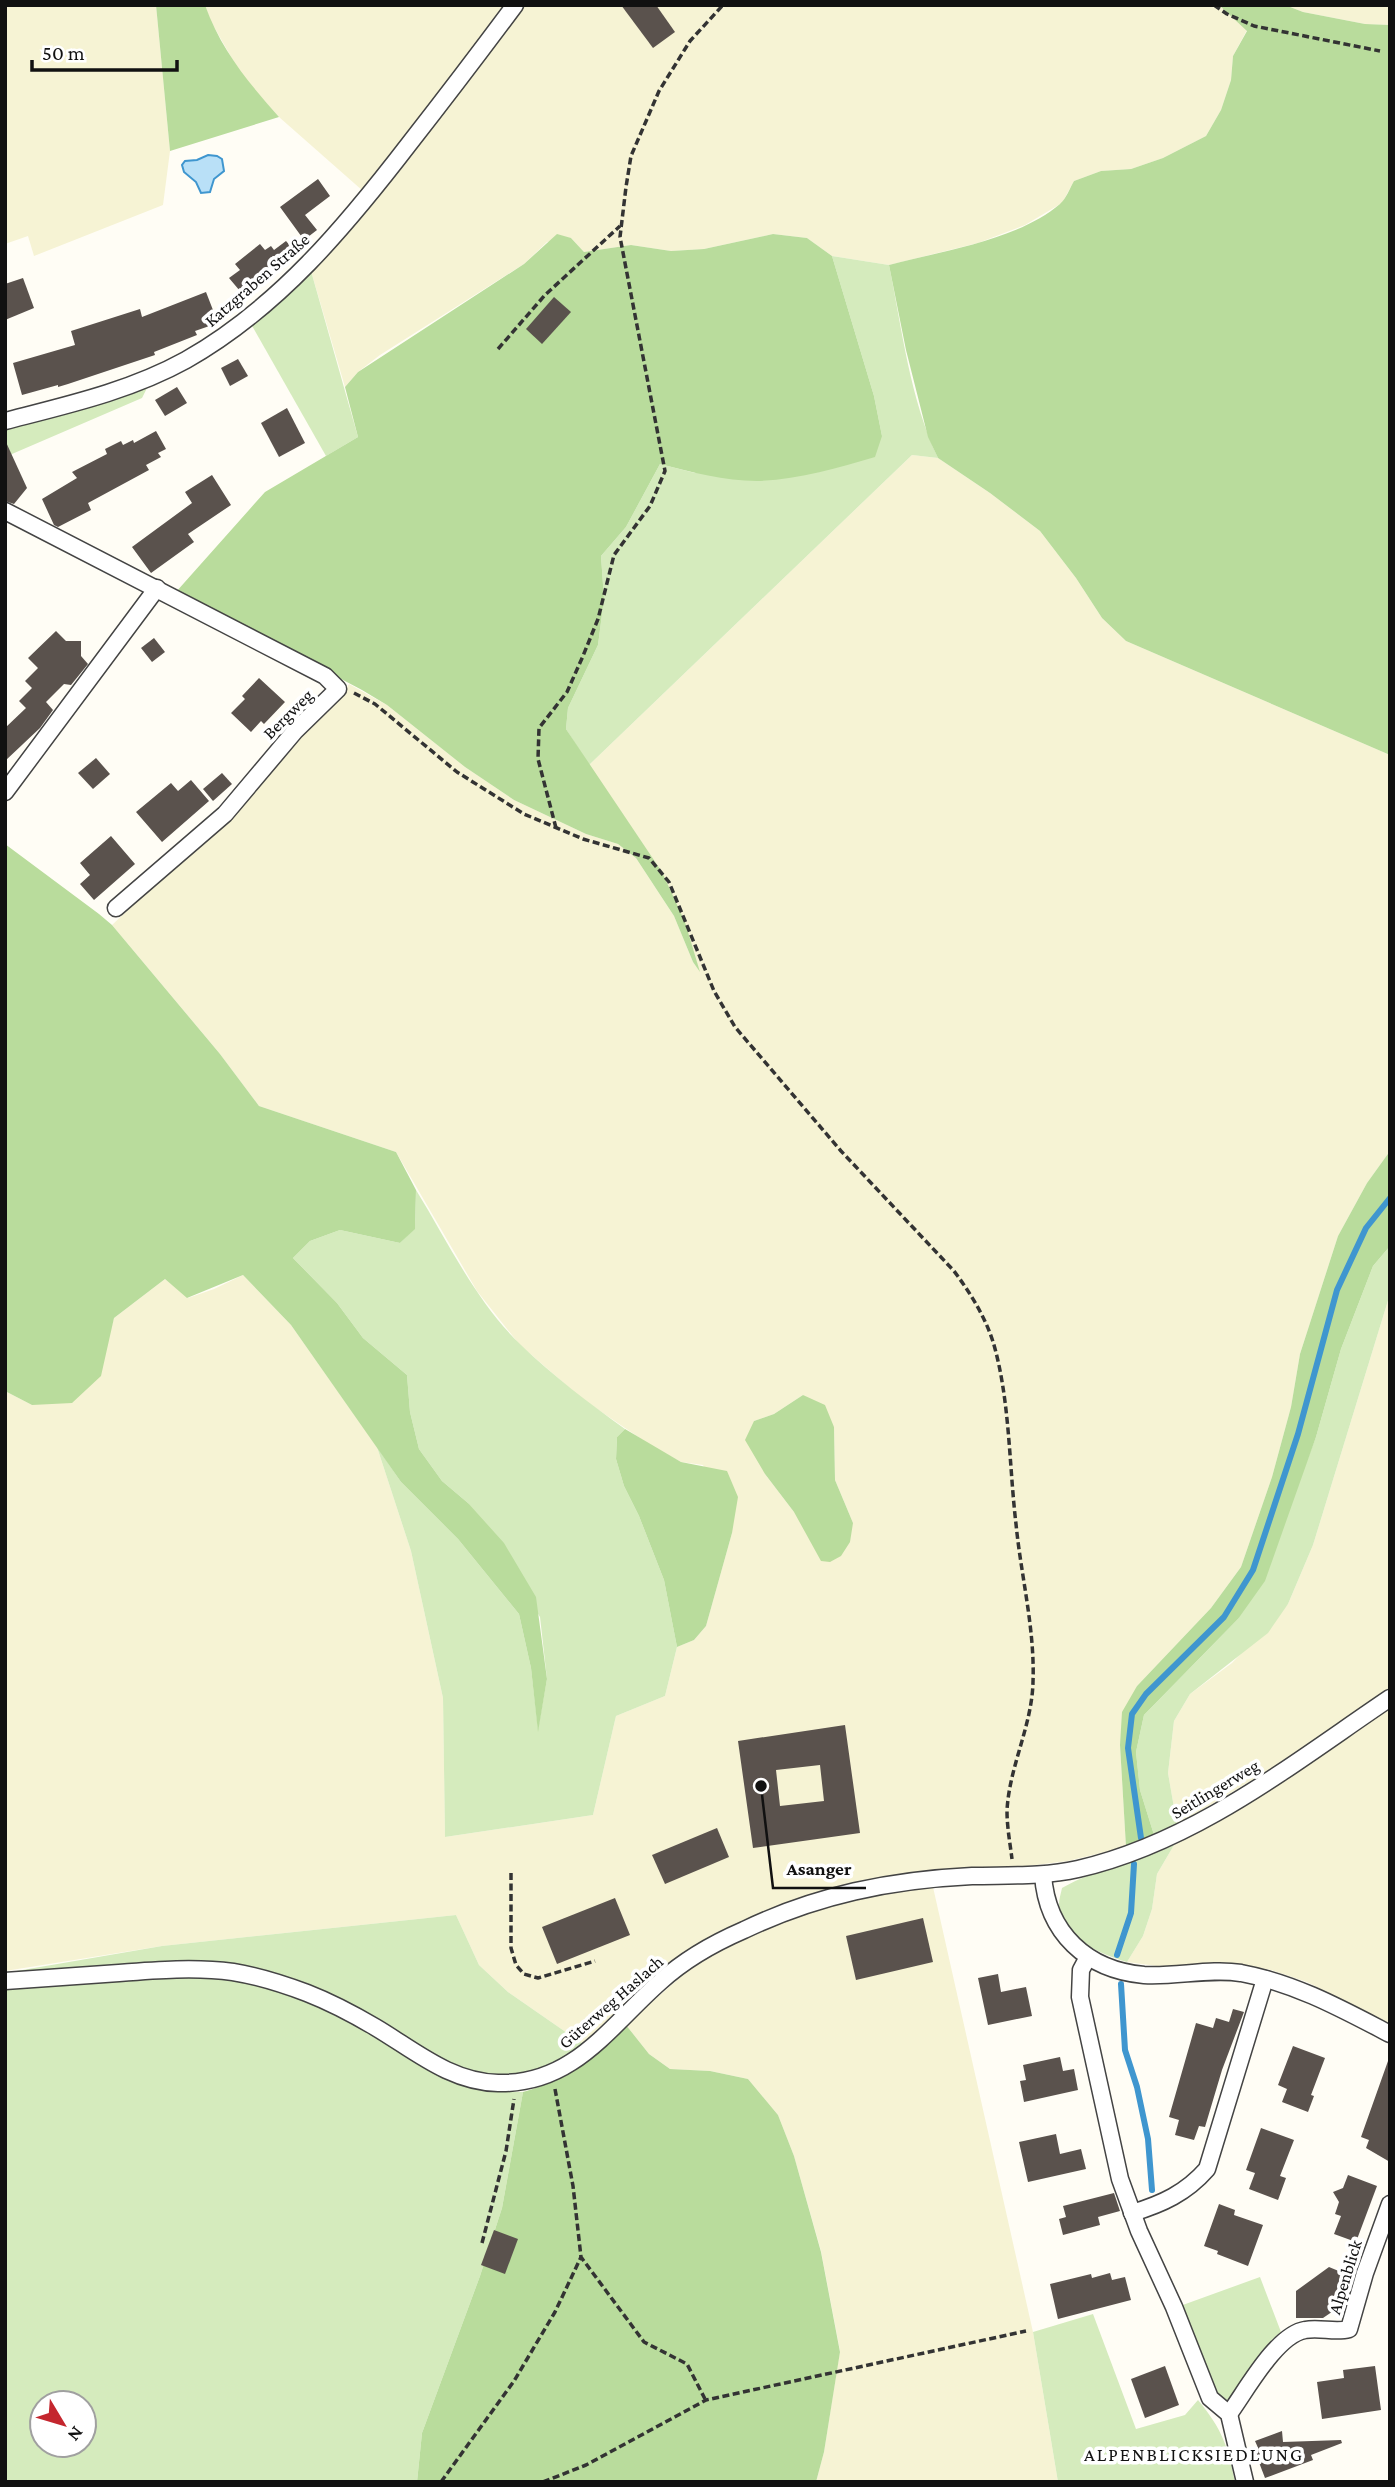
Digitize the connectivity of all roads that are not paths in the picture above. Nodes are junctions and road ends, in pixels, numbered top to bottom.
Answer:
1 (515, 5) edge
2 (5, 421) edge
3 (5, 511) edge
4 (158, 588) junction
5 (5, 792) edge
6 (116, 908) dead end
7 (1390, 1698) edge
8 (1044, 1875) junction
9 (1088, 1957) junction
10 (1265, 1979) junction
11 (5, 1981) edge
12 (1390, 2034) edge
13 (1390, 2204) edge
14 (1132, 2213) junction
15 (1229, 2414) junction
16 (1245, 2482) edge

1 - 2 street, Katzgraben Straße
3 - 4 street, Bergweg
4 - 5 street
4 - 6 street, Bergweg
7 - 8 street, Seitlingerweg
8 - 9 street
8 - 11 street, Güterweg Haslach
9 - 10 street
9 - 14 street
10 - 12 street
10 - 14 street
13 - 15 street, Alpenblick
14 - 15 street
15 - 16 street

